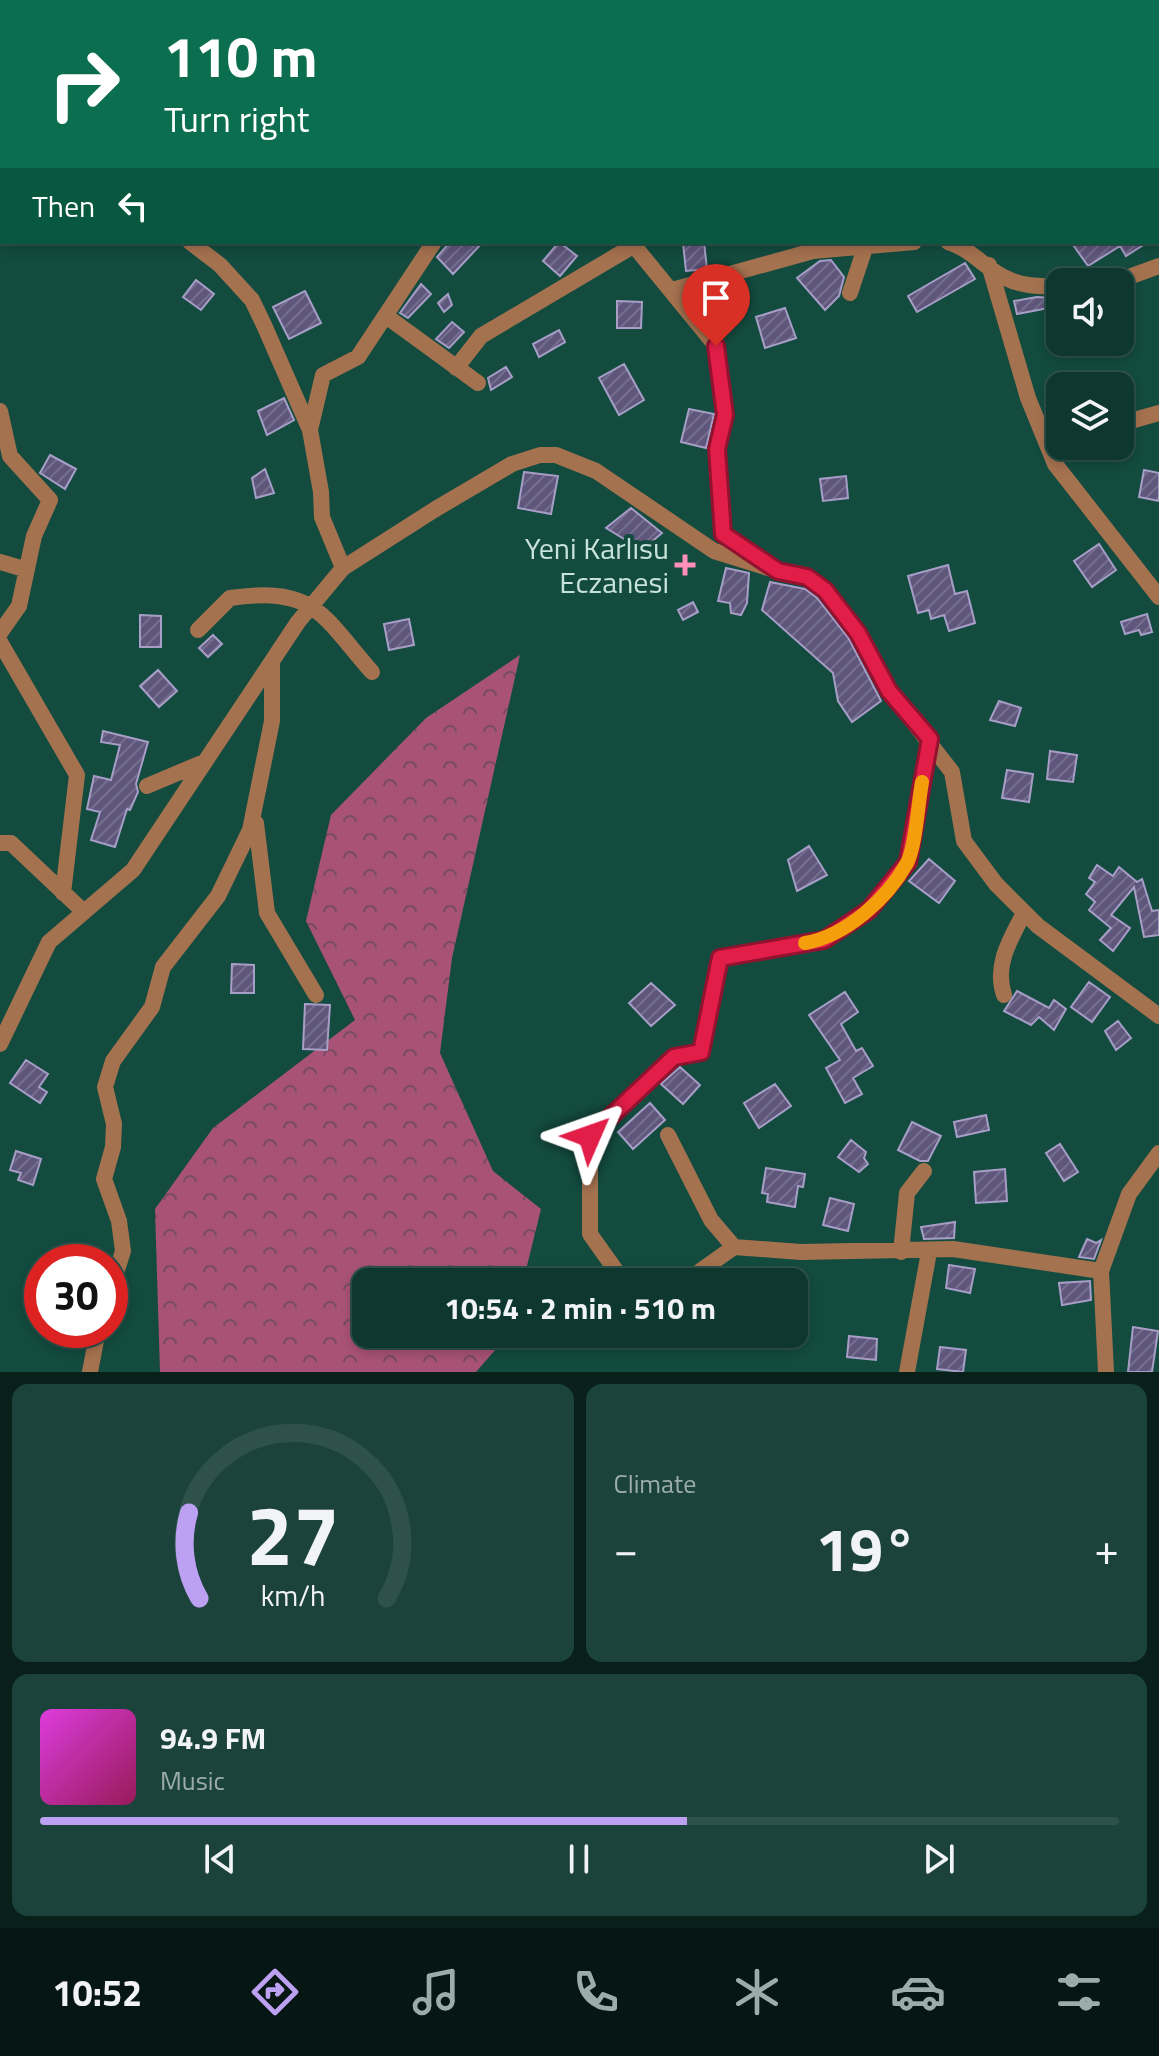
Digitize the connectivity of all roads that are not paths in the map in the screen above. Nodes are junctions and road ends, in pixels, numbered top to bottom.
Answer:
1 (193, 244) edge
2 (433, 244) edge
3 (632, 244) edge
4 (898, 244) edge
5 (954, 244) edge
6 (865, 248) junction
7 (989, 265) junction
8 (1159, 266) edge
9 (1134, 275) edge
10 (1046, 287) edge
11 (672, 290) junction
12 (850, 293) dead end
13 (386, 316) junction
14 (456, 368) junction
15 (478, 383) dead end
16 (0, 411) edge
17 (1159, 413) edge
18 (1134, 420) edge
19 (1046, 428) edge
20 (310, 430) junction
21 (1055, 460) edge
22 (0, 562) edge
23 (343, 568) junction
24 (24, 569) junction
25 (778, 571) junction
26 (1159, 597) edge
27 (313, 604) junction
28 (198, 630) dead end
29 (0, 633) edge
30 (0, 642) edge
31 (272, 662) junction
32 (372, 672) dead end
33 (930, 739) junction
34 (205, 761) junction
35 (147, 786) dead end
36 (254, 808) junction
37 (0, 843) edge
38 (63, 893) junction
39 (84, 912) junction
40 (1024, 913) junction
41 (316, 995) dead end
42 (1004, 995) dead end
43 (1159, 1016) edge
44 (0, 1044) edge
45 (668, 1135) dead end
46 (1159, 1153) edge
47 (924, 1171) dead end
48 (122, 1244) edge
49 (734, 1247) junction
50 (901, 1252) junction
51 (929, 1252) junction
52 (614, 1268) edge
53 (705, 1268) edge
54 (1101, 1271) junction
55 (95, 1348) edge
56 (90, 1372) edge
57 (907, 1372) edge
58 (1106, 1372) edge

1 - 20 street
2 - 13 street
3 - 11 street
3 - 14 street
4 - 6 street
5 - 7 street
6 - 11 street
6 - 12 street
7 - 10 street
7 - 19 street
8 - 9 street
11 - 25 street
13 - 14 street
13 - 20 street
14 - 15 street
16 - 24 street
17 - 18 street
20 - 23 street
21 - 26 street
22 - 24 street
23 - 25 street
23 - 27 street
24 - 29 street
25 - 33 street
27 - 28 street
27 - 31 street
27 - 32 street
30 - 38 street
31 - 34 street
31 - 36 street
33 - 40 street
33 - 52 street
34 - 35 street
34 - 39 street
36 - 41 street
36 - 48 street
37 - 38 street
38 - 39 street
39 - 44 street
40 - 42 street
40 - 43 street
45 - 49 street
46 - 54 street
47 - 50 street
49 - 50 street
49 - 53 street
50 - 51 street
51 - 54 street
51 - 57 street
54 - 58 street
55 - 56 street

